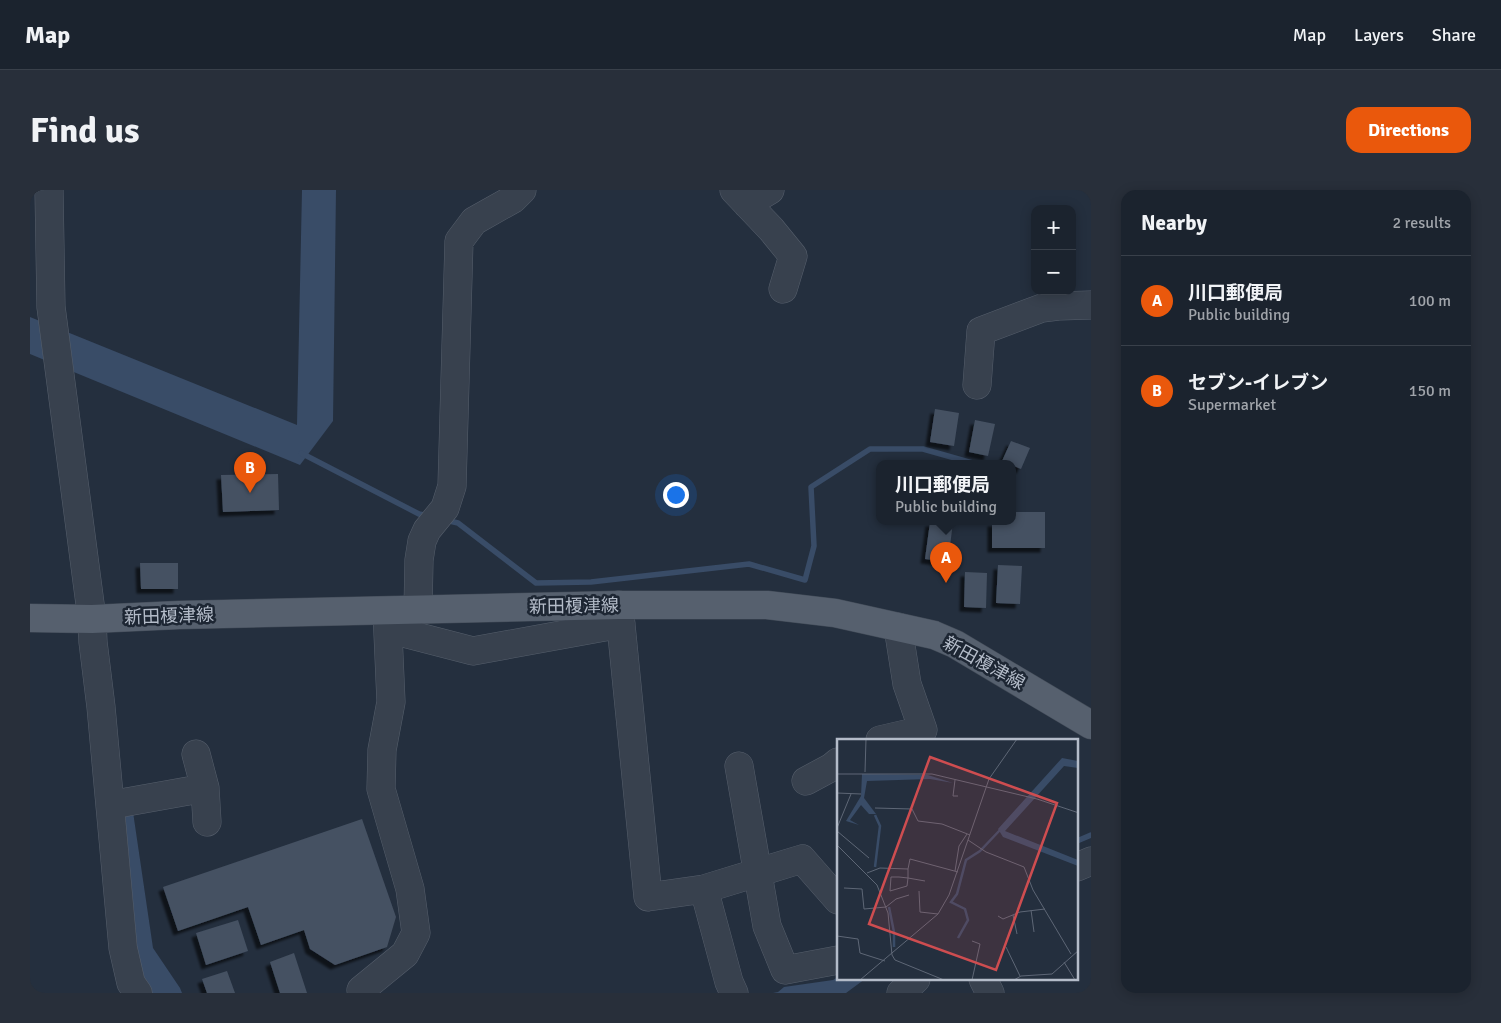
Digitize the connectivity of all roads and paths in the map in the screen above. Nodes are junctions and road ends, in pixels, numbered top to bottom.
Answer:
1 (49, 190) edge
2 (522, 190) edge
3 (770, 190) edge
4 (741, 197) edge
5 (783, 289) dead end
6 (1091, 304) edge
7 (977, 385) dead end
8 (418, 610) junction
9 (620, 614) junction
10 (30, 618) edge
11 (92, 619) junction
12 (388, 620) junction
13 (898, 627) junction
14 (1091, 725) edge
15 (884, 739) edge
16 (196, 754) dead end
17 (837, 763) edge
18 (739, 766) dead end
19 (806, 781) dead end
20 (205, 788) junction
21 (110, 805) junction
22 (207, 822) dead end
23 (1091, 861) edge
24 (1078, 867) edge
25 (758, 873) junction
26 (704, 889) junction
27 (837, 899) edge
28 (837, 960) edge
29 (915, 980) edge
30 (984, 980) edge
31 (138, 993) edge
32 (362, 993) edge
33 (734, 993) edge
34 (900, 993) edge
35 (990, 993) edge

1 - 11 street
2 - 8 street
3 - 4 street
4 - 5 street
6 - 7 street
8 - 9 main road, 新田榎津線
8 - 12 main road, 新田榎津線
9 - 12 street
9 - 13 main road, 新田榎津線
9 - 26 street
10 - 11 main road, 新田榎津線
11 - 12 main road, 新田榎津線
11 - 21 street
12 - 32 street
13 - 14 main road, 新田榎津線
13 - 15 street
16 - 20 street
17 - 19 street
18 - 25 street
20 - 21 street
20 - 22 street
21 - 31 street
23 - 24 street
25 - 26 street
25 - 27 street
25 - 28 street
26 - 33 street
29 - 34 street
30 - 35 street

